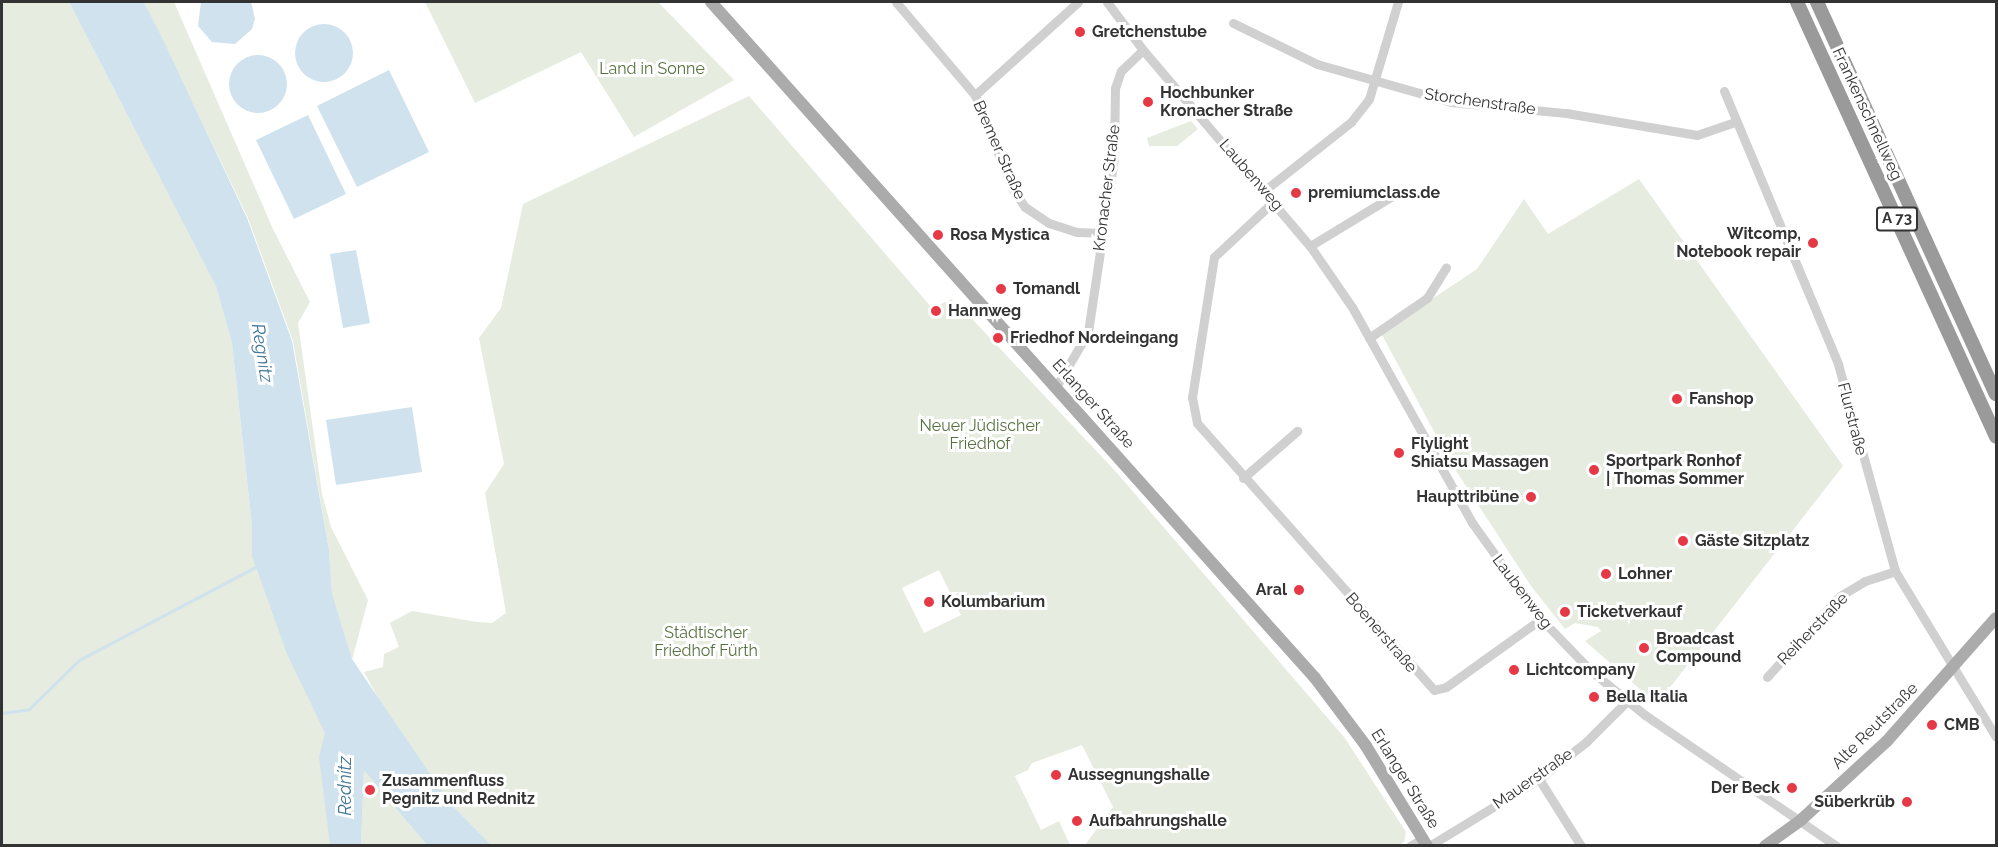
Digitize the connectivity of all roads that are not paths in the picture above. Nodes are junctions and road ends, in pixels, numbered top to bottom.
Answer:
1 (711, 2) edge
2 (896, 2) edge
3 (1078, 2) edge
4 (1107, 2) edge
5 (1398, 2) edge
6 (1797, 2) edge
7 (1817, 2) edge
8 (1233, 23) dead end
9 (1143, 50) junction
10 (1374, 81) junction
11 (1724, 91) dead end
12 (975, 95) junction
13 (1735, 122) junction
14 (1265, 190) junction
15 (1394, 195) dead end
16 (1274, 201) junction
17 (1102, 233) junction
18 (1310, 246) junction
19 (1446, 268) dead end
20 (1369, 338) junction
21 (1056, 387) junction
22 (1996, 394) edge
23 (1297, 431) dead end
24 (1996, 437) edge
25 (1243, 477) junction
26 (1895, 571) junction
27 (1996, 618) edge
28 (1541, 619) junction
29 (1954, 669) junction
30 (1767, 677) dead end
31 (1627, 701) junction
32 (1996, 736) edge
33 (1539, 779) junction
34 (1801, 820) junction
35 (1426, 843) edge
36 (1410, 846) edge
37 (1581, 846) edge
38 (1765, 846) edge
39 (1836, 846) edge

1 - 21 main road, Erlanger Straße
2 - 12 street, Bremer Straße
3 - 12 street
4 - 9 street
5 - 10 street
6 - 24 highway, Frankenschnellweg / A 73
7 - 22 highway, Frankenschnellweg / A 73
8 - 10 street, Storchenstraße
9 - 14 street, Laubenweg
9 - 17 street, Kronacher Straße
10 - 13 street, Storchenstraße
10 - 14 street
11 - 13 street, Flurstraße
12 - 17 street, Bremer Straße
13 - 26 street, Flurstraße
14 - 16 street, Laubenweg
15 - 18 street
16 - 18 street, Laubenweg
16 - 25 street, Boenerstraße
17 - 21 street, Kronacher Straße
18 - 20 street, Laubenweg
19 - 20 street
20 - 28 street, Laubenweg
21 - 35 main road, Erlanger Straße
23 - 25 street
25 - 28 street, Boenerstraße
26 - 29 street, Flurstraße
26 - 30 street, Reiherstraße
27 - 29 main road, Alte Reutstraße
28 - 31 street, Laubenweg
29 - 32 street, Flurstraße
29 - 34 main road, Alte Reutstraße
31 - 33 street, Mauerstraße
31 - 34 street, Laubenweg
33 - 35 street, Mauerstraße
33 - 37 street
34 - 38 main road, Alte Reutstraße
34 - 39 street, Laubenweg
35 - 36 street, Mauerstraße

